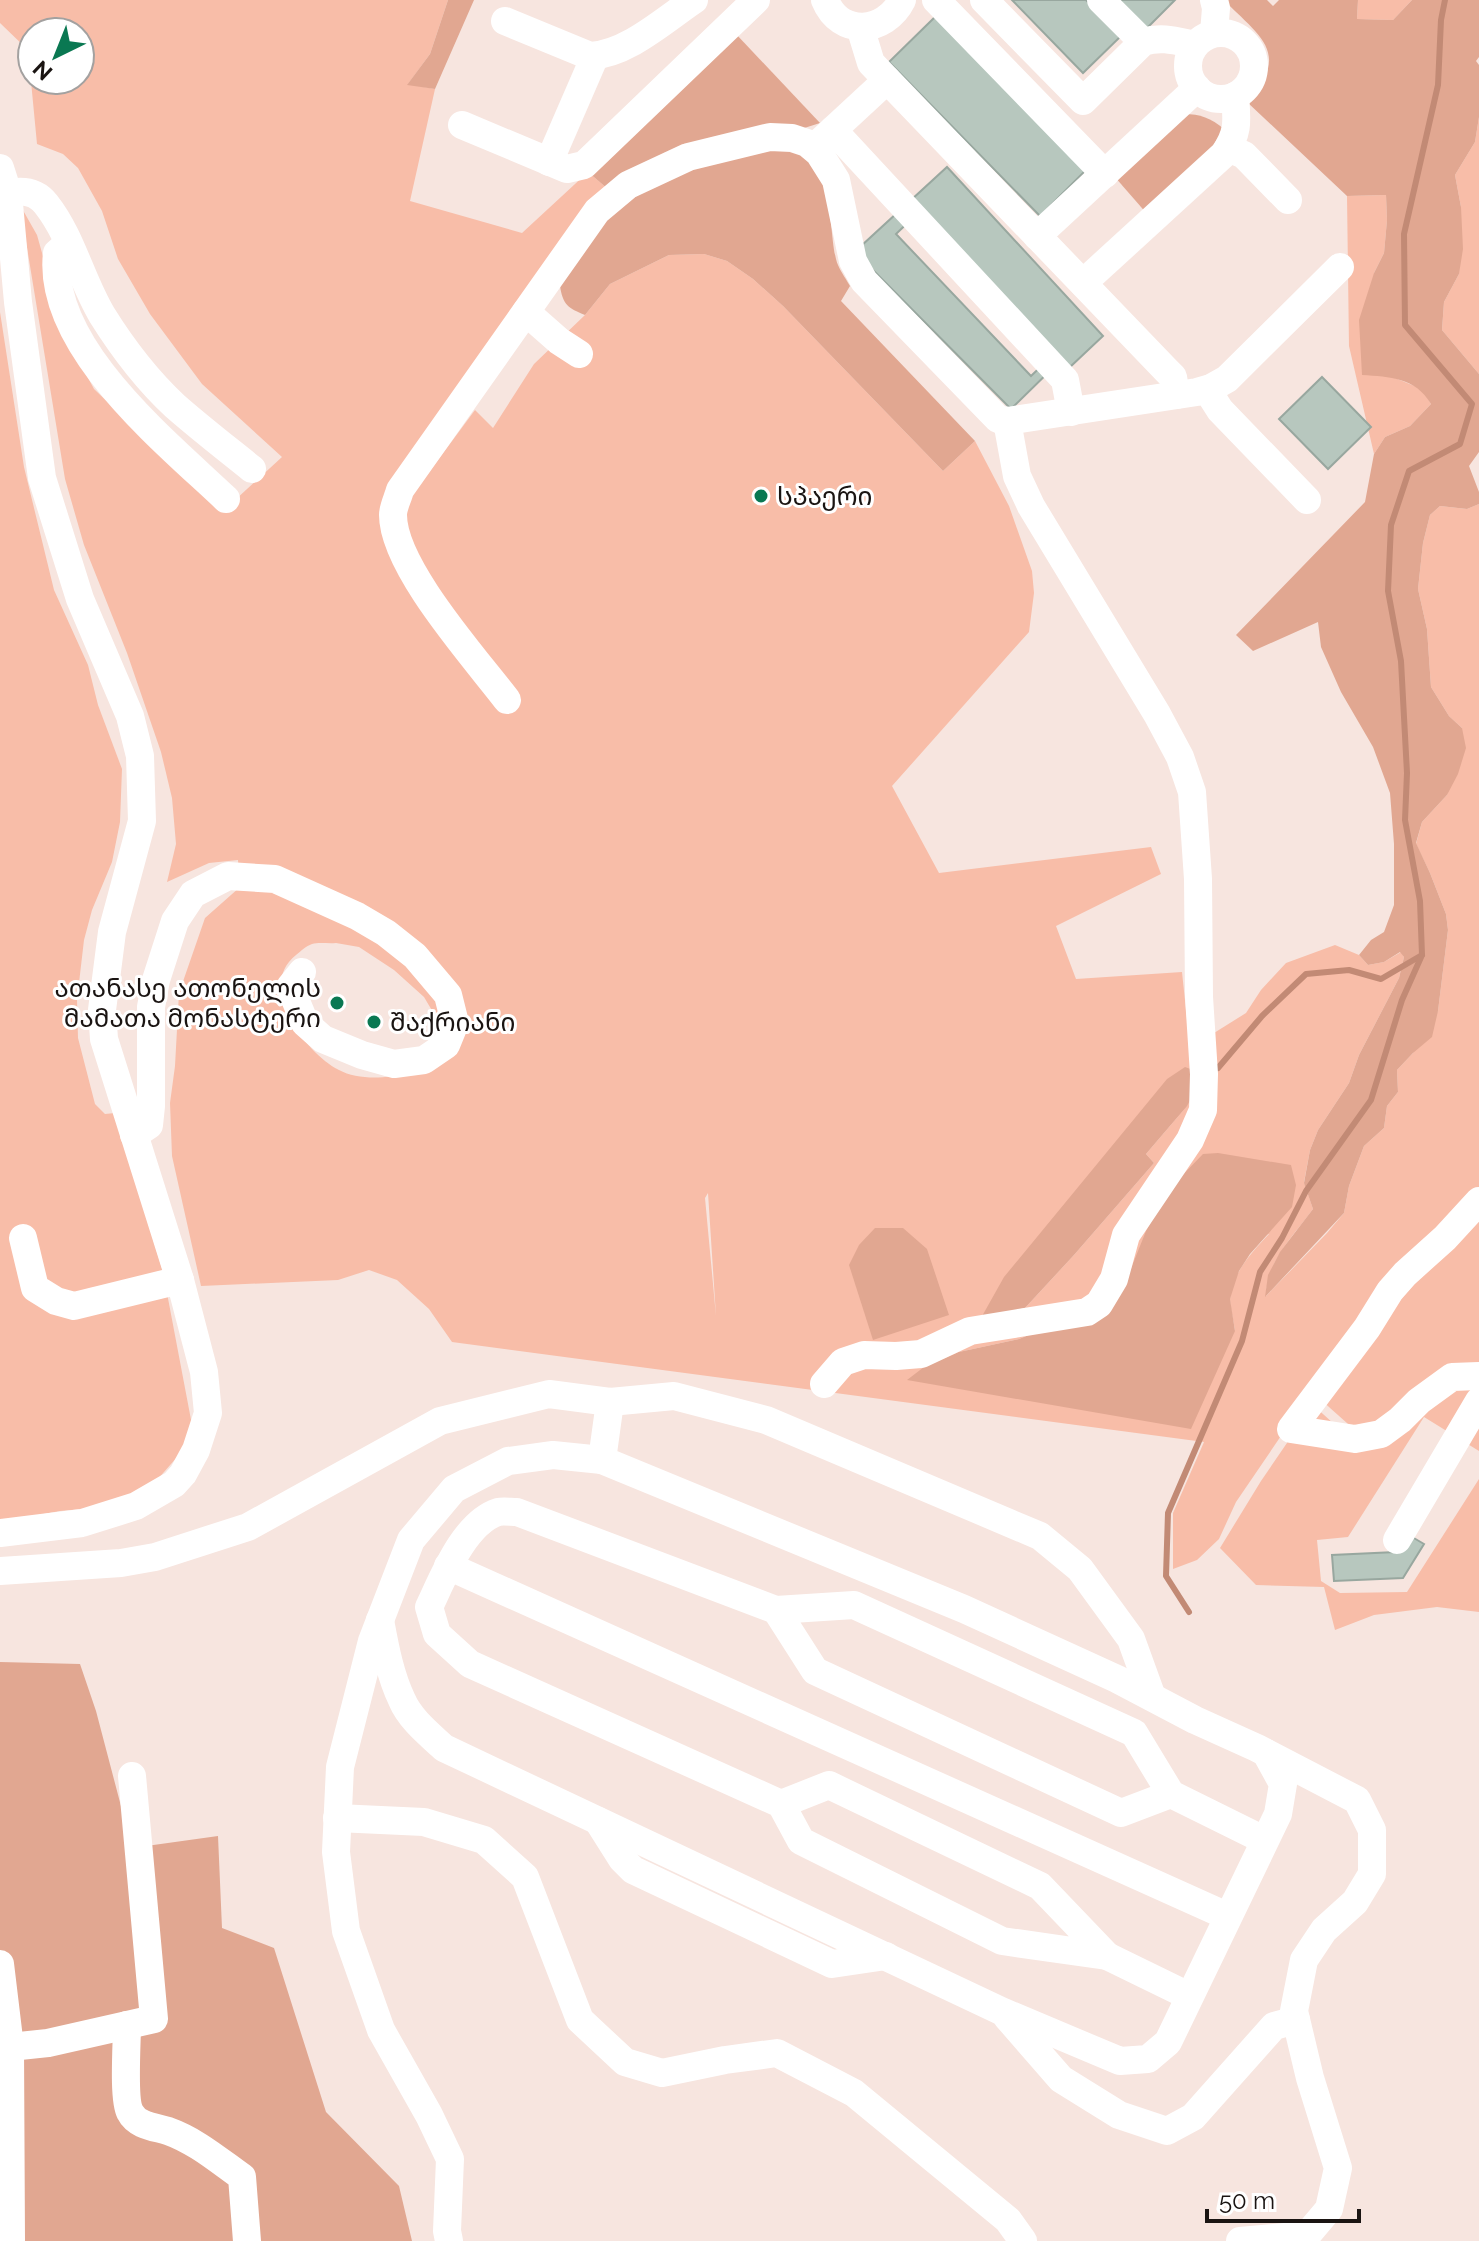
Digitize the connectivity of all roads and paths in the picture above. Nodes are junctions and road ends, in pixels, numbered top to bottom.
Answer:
1 (694, 0) edge
2 (825, 0) edge
3 (902, 0) edge
4 (936, 0) edge
5 (984, 0) edge
6 (1101, 0) edge
7 (1214, 0) edge
8 (752, 1) edge
9 (505, 21) dead end
10 (860, 27) junction
11 (1205, 39) junction
12 (1143, 42) junction
13 (595, 56) junction
14 (887, 80) junction
15 (1197, 88) junction
16 (1235, 96) junction
17 (462, 125) dead end
18 (823, 139) junction
19 (1228, 148) junction
20 (549, 162) junction
21 (1105, 174) junction
22 (4, 180) edge
23 (1288, 200) dead end
24 (1037, 236) junction
25 (68, 243) junction
26 (1340, 267) dead end
27 (1083, 283) junction
28 (526, 312) junction
29 (579, 354) dead end
30 (1211, 388) junction
31 (1176, 395) junction
32 (1071, 412) junction
33 (1007, 421) junction
34 (252, 469) dead end
35 (226, 499) dead end
36 (1307, 500) dead end
37 (507, 700) dead end
38 (302, 972) dead end
39 (134, 1135) junction
40 (1479, 1201) edge
41 (23, 1238) dead end
42 (180, 1280) junction
43 (1479, 1376) edge
44 (824, 1384) dead end
45 (1479, 1401) edge
46 (610, 1402) junction
47 (602, 1460) junction
48 (0, 1533) edge
49 (1397, 1540) dead end
50 (448, 1566) junction
51 (0, 1571) edge
52 (776, 1610) junction
53 (380, 1620) junction
54 (1152, 1697) junction
55 (1266, 1753) junction
56 (132, 1776) dead end
57 (1171, 1794) junction
58 (781, 1804) junction
59 (337, 1818) junction
60 (1264, 1840) junction
61 (1227, 1916) junction
62 (1107, 1956) junction
63 (0, 1964) edge
64 (1189, 1996) junction
65 (1001, 2011) junction
66 (1296, 2020) junction
67 (127, 2025) junction
68 (10, 2047) junction
69 (5, 2081) edge
70 (11, 2241) edge
71 (247, 2241) edge
72 (449, 2241) edge
73 (1023, 2241) edge
74 (1240, 2241) edge

1 - 13 street
2 - 10 street
3 - 10 street
4 - 21 street
5 - 12 street
6 - 12 street
7 - 11 street
8 - 20 street
9 - 13 street
10 - 14 street
11 - 12 street
11 - 15 street
11 - 16 street
13 - 20 street
14 - 18 street
14 - 24 street
15 - 16 street
15 - 21 street
16 - 19 street
17 - 20 street
18 - 28 street
18 - 32 street
18 - 33 street
19 - 23 street
19 - 27 street
21 - 24 street
22 - 25 street
22 - 39 street
24 - 27 street
25 - 34 street
25 - 35 street
26 - 30 street
27 - 31 street
28 - 29 street
28 - 37 street
30 - 31 street
30 - 36 street
31 - 32 street
32 - 33 street
33 - 44 street
38 - 39 street
39 - 42 street
40 - 43 street
41 - 42 street
42 - 48 street
45 - 49 street
46 - 47 street
46 - 51 street
46 - 54 street
47 - 53 street
47 - 54 street
50 - 52 street
50 - 58 street
50 - 61 street
52 - 57 street
52 - 57 street
53 - 59 street
53 - 65 street
54 - 55 street
55 - 60 street
55 - 66 street
56 - 67 street
57 - 60 street
58 - 62 street
58 - 62 street
59 - 72 street
59 - 73 street
60 - 61 street
61 - 64 street
62 - 64 street
63 - 68 street
64 - 65 street
65 - 66 street
66 - 74 street
67 - 68 street
67 - 71 street
68 - 69 street
69 - 70 street

